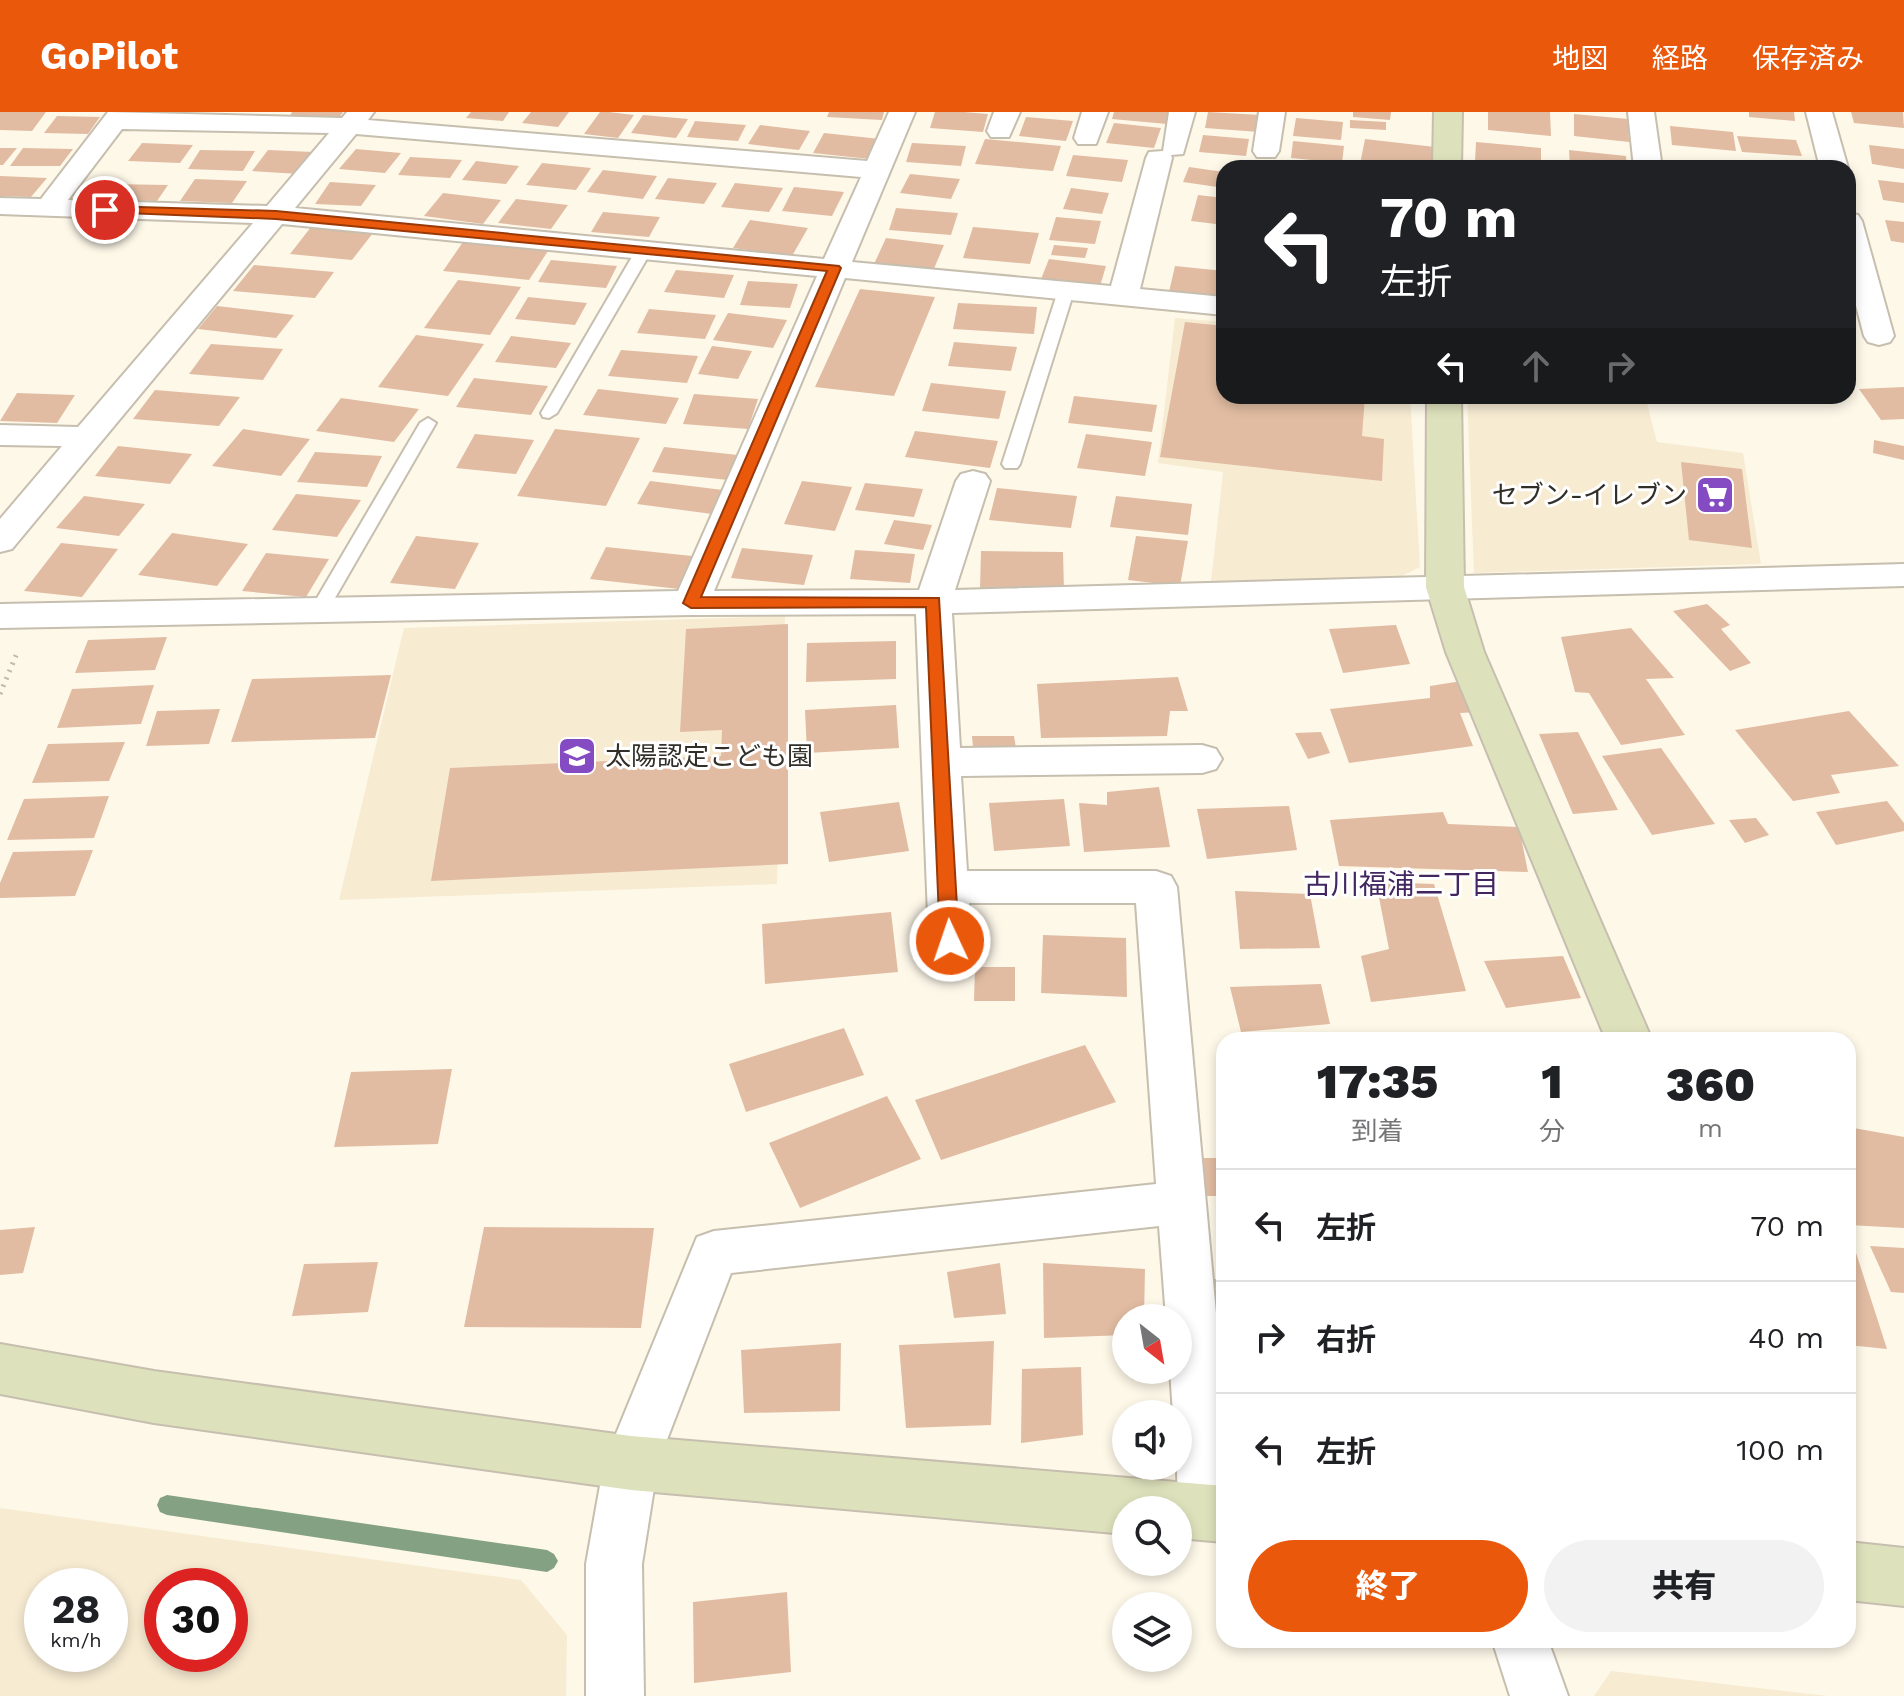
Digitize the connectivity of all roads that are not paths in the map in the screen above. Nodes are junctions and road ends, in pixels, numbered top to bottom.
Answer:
1 (902, 112) edge
2 (1182, 112) edge
3 (1272, 112) edge
4 (1448, 112) edge
5 (1641, 112) edge
6 (1819, 112) edge
7 (118, 117) edge
8 (355, 119) edge
9 (1266, 151) dead end
10 (1447, 160) edge
11 (1647, 160) edge
12 (1832, 160) edge
13 (877, 170) junction
14 (0, 206) edge
15 (48, 208) junction
16 (276, 215) junction
17 (1856, 243) edge
18 (644, 250) junction
19 (835, 268) junction
20 (1066, 291) junction
21 (1123, 296) junction
22 (1216, 305) edge
23 (1856, 334) edge
24 (1891, 337) edge
25 (1444, 404) edge
26 (549, 413) dead end
27 (428, 423) dead end
28 (0, 435) edge
29 (88, 437) junction
30 (1011, 464) dead end
31 (973, 481) dead end
32 (7, 524) edge
33 (1904, 575) edge
34 (1445, 587) junction
35 (933, 602) junction
36 (691, 603) junction
37 (319, 610) junction
38 (0, 616) edge
39 (1202, 759) dead end
40 (941, 762) junction
41 (947, 887) junction
42 (950, 941) dead end
43 (1626, 1032) edge
44 (1182, 1202) junction
45 (0, 1369) edge
46 (631, 1463) junction
47 (1216, 1513) edge
48 (1523, 1648) edge
49 (615, 1696) edge
50 (1539, 1696) edge

1 - 13 street
2 - 21 street
3 - 9 street
4 - 10 street
5 - 11 street
6 - 12 street
7 - 8 street
7 - 15 street
8 - 13 street
8 - 16 street
13 - 19 street
14 - 15 street
15 - 16 street
16 - 18 street
16 - 29 street
17 - 24 street
18 - 19 street
18 - 26 lane
19 - 20 street
19 - 36 street
20 - 21 street
20 - 30 lane
21 - 22 street
23 - 24 street
25 - 34 street
27 - 37 lane
28 - 29 street
29 - 32 street
31 - 35 street
33 - 34 street
34 - 35 street
34 - 43 street
35 - 36 street
35 - 40 street
36 - 37 street
37 - 38 street
39 - 40 street
40 - 41 street
41 - 42 street
41 - 44 street
44 - 46 street
44 - 47 street
45 - 46 street
46 - 47 street
46 - 49 street
48 - 50 street

